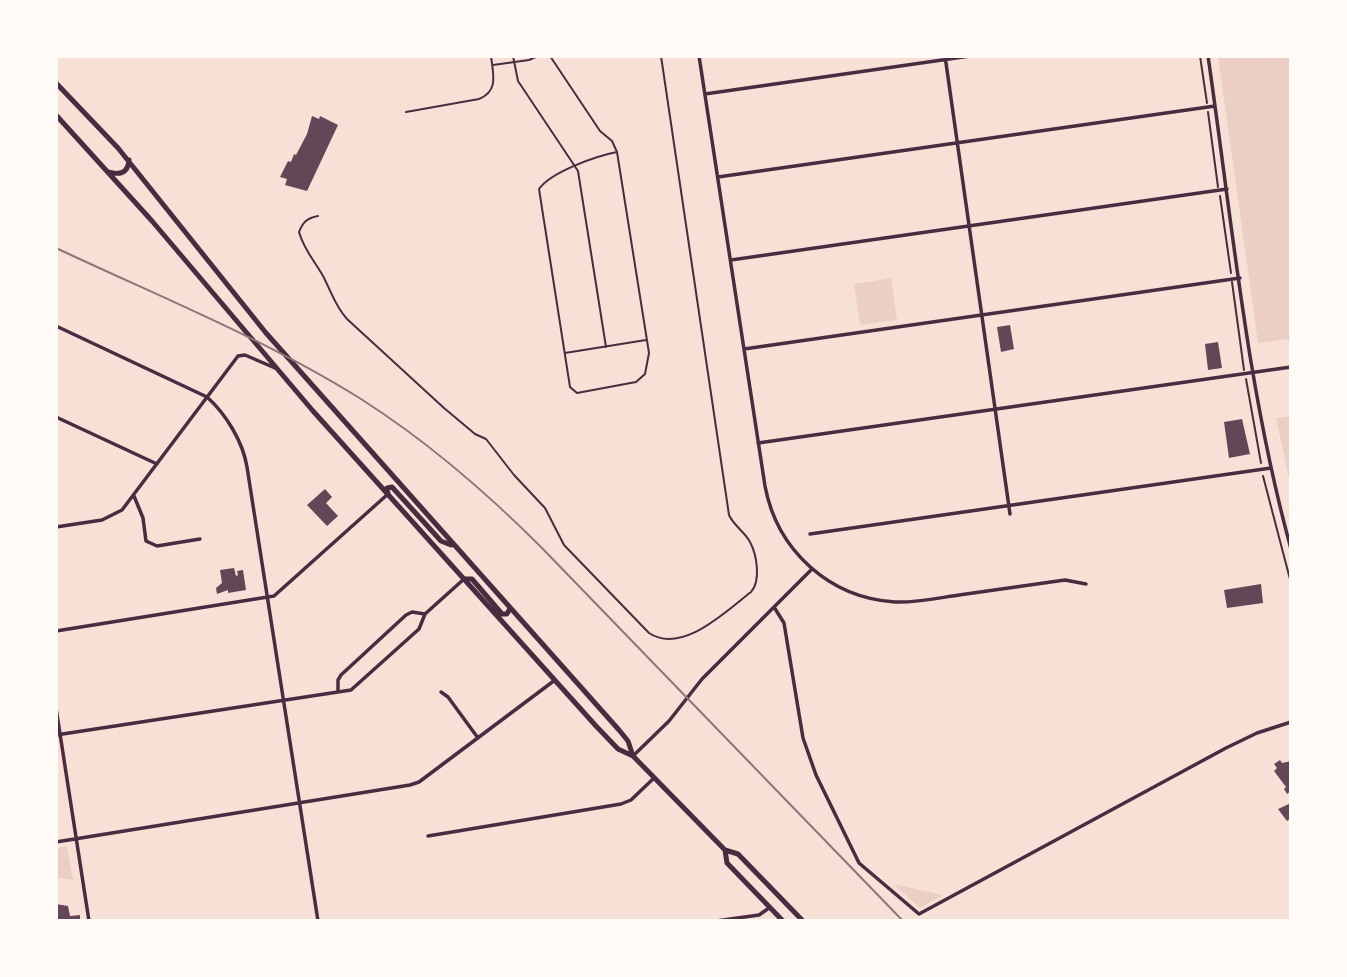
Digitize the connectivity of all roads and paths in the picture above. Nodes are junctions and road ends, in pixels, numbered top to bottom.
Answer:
1 (491, 56) edge
2 (513, 56) edge
3 (538, 56) edge
4 (550, 56) edge
5 (661, 56) edge
6 (699, 56) edge
7 (970, 56) edge
8 (1200, 56) edge
9 (1208, 56) edge
10 (945, 58) edge
11 (514, 62) junction
12 (492, 65) junction
13 (56, 83) edge
14 (705, 94) junction
15 (1207, 103) dead end
16 (1216, 106) junction
17 (1208, 111) dead end
18 (405, 112) dead end
19 (56, 115) edge
20 (957, 143) junction
21 (617, 152) junction
22 (129, 160) junction
23 (575, 166) junction
24 (108, 172) junction
25 (718, 177) junction
26 (1218, 186) dead end
27 (1227, 189) junction
28 (1220, 194) dead end
29 (318, 216) dead end
30 (969, 226) junction
31 (731, 260) junction
32 (1231, 275) dead end
33 (1240, 278) junction
34 (1232, 283) dead end
35 (982, 315) junction
36 (56, 326) edge
37 (647, 340) junction
38 (606, 347) junction
39 (744, 349) junction
40 (564, 353) junction
41 (1291, 366) edge
42 (277, 369) junction
43 (1244, 370) dead end
44 (1253, 373) junction
45 (1246, 378) dead end
46 (207, 397) junction
47 (995, 410) junction
48 (56, 417) edge
49 (758, 443) junction
50 (157, 464) junction
51 (1261, 466) dead end
52 (1271, 468) junction
53 (1263, 473) dead end
54 (388, 494) junction
55 (134, 495) junction
56 (1009, 506) junction
57 (1010, 514) dead end
58 (56, 527) edge
59 (810, 534) dead end
60 (200, 539) dead end
61 (454, 546) junction
62 (1291, 549) edge
63 (812, 569) junction
64 (464, 579) junction
65 (1291, 583) edge
66 (1086, 584) dead end
67 (267, 599) junction
68 (774, 607) junction
69 (510, 608) junction
70 (425, 614) junction
71 (56, 631) edge
72 (555, 680) junction
73 (338, 692) junction
74 (441, 692) dead end
75 (284, 701) junction
76 (56, 708) edge
77 (1291, 722) edge
78 (58, 735) edge
79 (478, 738) junction
80 (634, 755) junction
81 (654, 778) junction
82 (300, 803) junction
83 (428, 836) dead end
84 (76, 839) junction
85 (56, 842) edge
86 (725, 850) junction
87 (769, 908) junction
88 (89, 921) edge
89 (318, 921) edge
90 (716, 921) edge
91 (783, 921) edge
92 (803, 921) edge

1 - 12 lane
2 - 11 lane
3 - 11 lane
4 - 21 lane
5 - 29 lane
6 - 14 street
7 - 10 street
8 - 15 path
9 - 16 street
10 - 14 street
10 - 20 street
11 - 12 lane
11 - 23 lane
12 - 18 lane
13 - 22 main road
14 - 25 street
16 - 20 street
16 - 27 street
17 - 26 path
19 - 24 main road
20 - 25 street
20 - 30 street
21 - 23 lane
21 - 37 lane
22 - 24 main road
22 - 61 main road
23 - 38 lane
23 - 40 lane
24 - 42 main road
25 - 31 street
27 - 30 street
27 - 33 street
28 - 32 path
30 - 31 street
30 - 35 street
31 - 39 street
33 - 35 street
33 - 44 street
34 - 43 path
35 - 39 street
35 - 47 street
36 - 46 street
37 - 38 lane
37 - 40 lane
38 - 40 lane
39 - 49 street
41 - 44 street
42 - 46 street
42 - 54 main road
44 - 47 street
44 - 52 street
45 - 51 path
46 - 50 street
46 - 67 street
47 - 49 street
47 - 56 street
48 - 50 street
49 - 63 street
50 - 55 street
52 - 56 street
52 - 62 street
53 - 65 path
54 - 61 main road
54 - 64 main road
54 - 67 street
55 - 58 street
55 - 60 street
56 - 57 street
56 - 59 street
61 - 69 main road
63 - 66 street
63 - 68 street
64 - 69 main road
64 - 70 street
64 - 72 main road
67 - 71 street
67 - 75 street
68 - 77 street
68 - 80 street
69 - 80 main road
70 - 73 street
70 - 73 street
72 - 79 street
72 - 80 main road
73 - 75 street
74 - 79 street
75 - 78 street
75 - 82 street
76 - 78 street
78 - 84 street
79 - 82 street
80 - 81 main road
81 - 83 street
81 - 86 main road
82 - 84 street
82 - 89 street
84 - 85 street
84 - 88 street
86 - 87 main road
86 - 92 main road
87 - 90 street
87 - 91 main road

